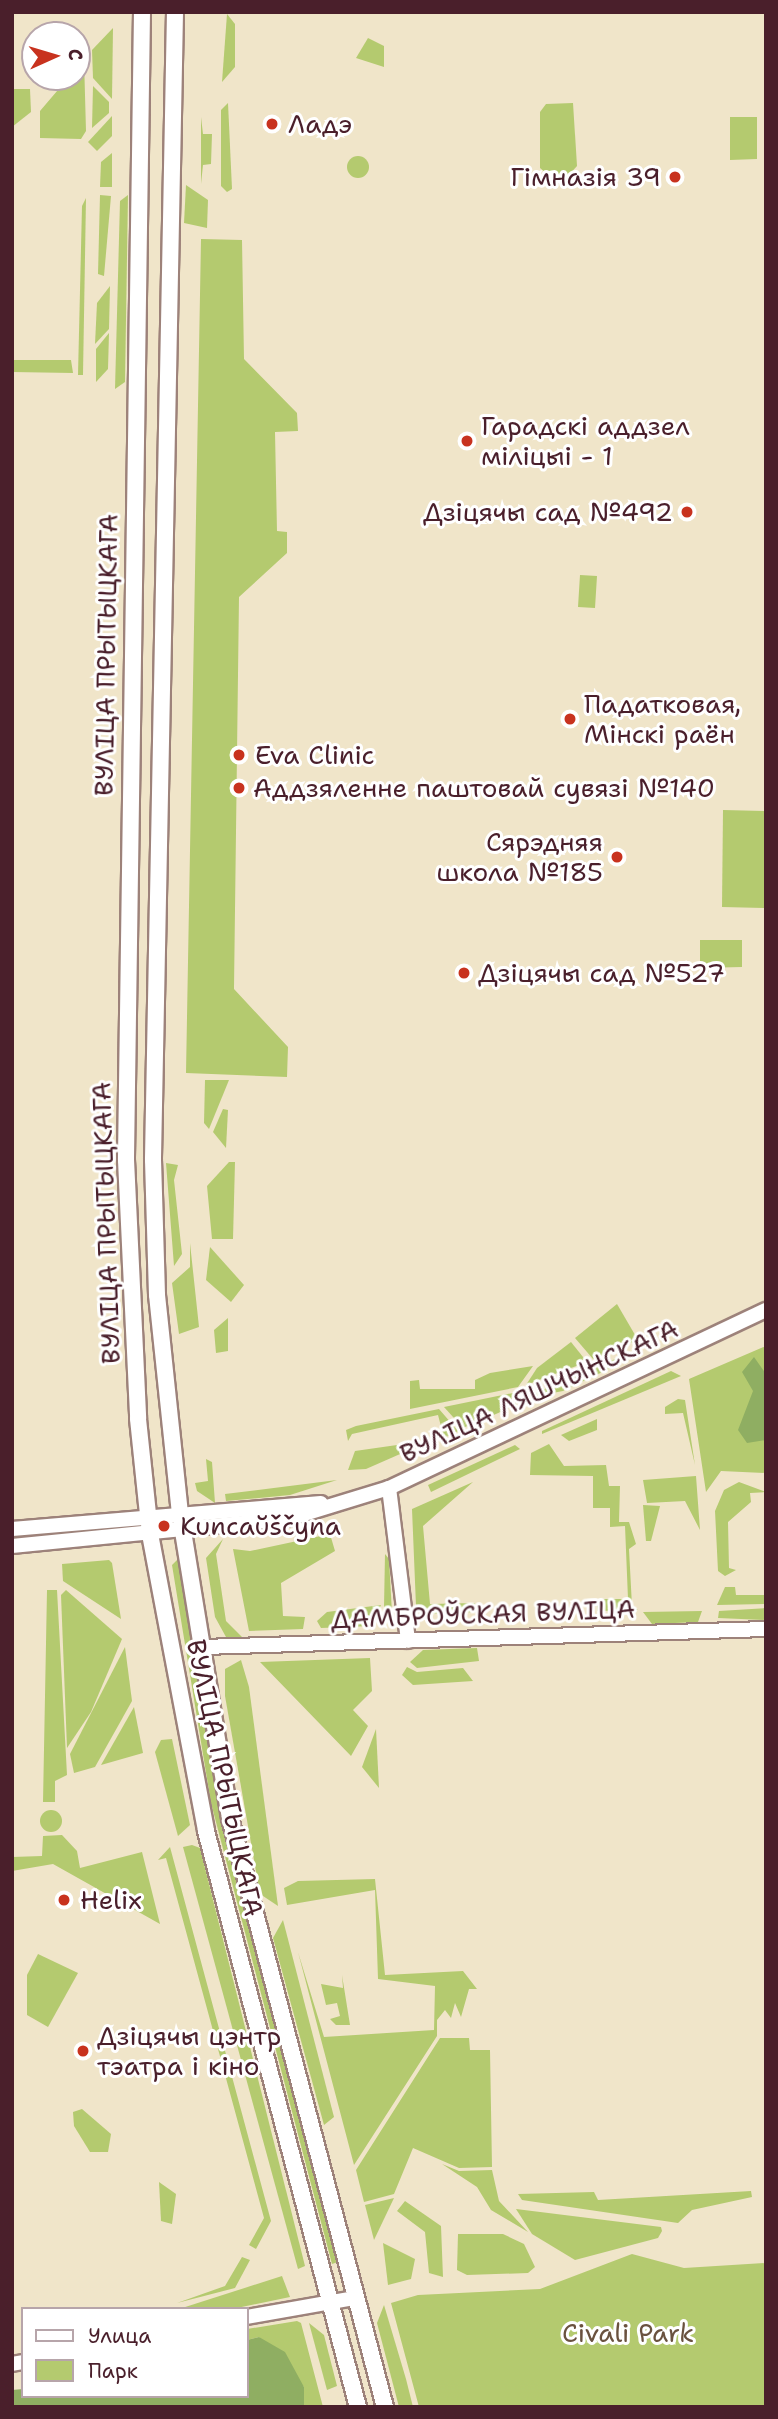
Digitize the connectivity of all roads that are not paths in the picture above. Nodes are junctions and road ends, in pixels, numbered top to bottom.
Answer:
1 (142, 12) edge
2 (176, 12) edge
3 (766, 1310) edge
4 (389, 1488) junction
5 (329, 1504) junction
6 (180, 1513) junction
7 (148, 1517) junction
8 (12, 1529) edge
9 (182, 1531) junction
10 (150, 1534) junction
11 (12, 1546) edge
12 (766, 1629) edge
13 (408, 1641) junction
14 (202, 1647) junction
15 (355, 2298) junction
16 (329, 2302) junction
17 (248, 2318) edge
18 (380, 2406) edge
19 (358, 2407) edge

1 - 7 main road, ВУЛІЦА ПРЫТЫЦКАГА
2 - 6 main road, ВУЛІЦА ПРЫТЫЦКАГА
3 - 4 main road, ВУЛІЦА ЛЯШЧЫНСКАГА
4 - 5 main road, ВУЛІЦА ЛЯШЧЫНСКАГА
4 - 13 main road
5 - 6 main road, ВУЛІЦА ЛЯШЧЫНСКАГА
5 - 9 main road, ВУЛІЦА ЛЯШЧЫНСКАГА
6 - 7 main road, ВУЛІЦА ЛЯШЧЫНСКАГА
6 - 9 main road, ВУЛІЦА ПРЫТЫЦКАГА
7 - 8 main road, ВУЛІЦА ЛЯШЧЫНСКАГА
7 - 10 main road, ВУЛІЦА ПРЫТЫЦКАГА
9 - 10 main road, ВУЛІЦА ЛЯШЧЫНСКАГА
9 - 14 main road, ВУЛІЦА ПРЫТЫЦКАГА
10 - 11 main road, ВУЛІЦА ЛЯШЧЫНСКАГА
10 - 16 main road, ВУЛІЦА ПРЫТЫЦКАГА
12 - 13 main road, ДАМБРОЎСКАЯ ВУЛІЦА
13 - 14 main road, ДАМБРОЎСКАЯ ВУЛІЦА
14 - 15 main road, ВУЛІЦА ПРЫТЫЦКАГА
15 - 16 main road
15 - 18 main road, ВУЛІЦА ПРЫТЫЦКАГА
16 - 17 main road
16 - 19 main road, ВУЛІЦА ПРЫТЫЦКАГА

